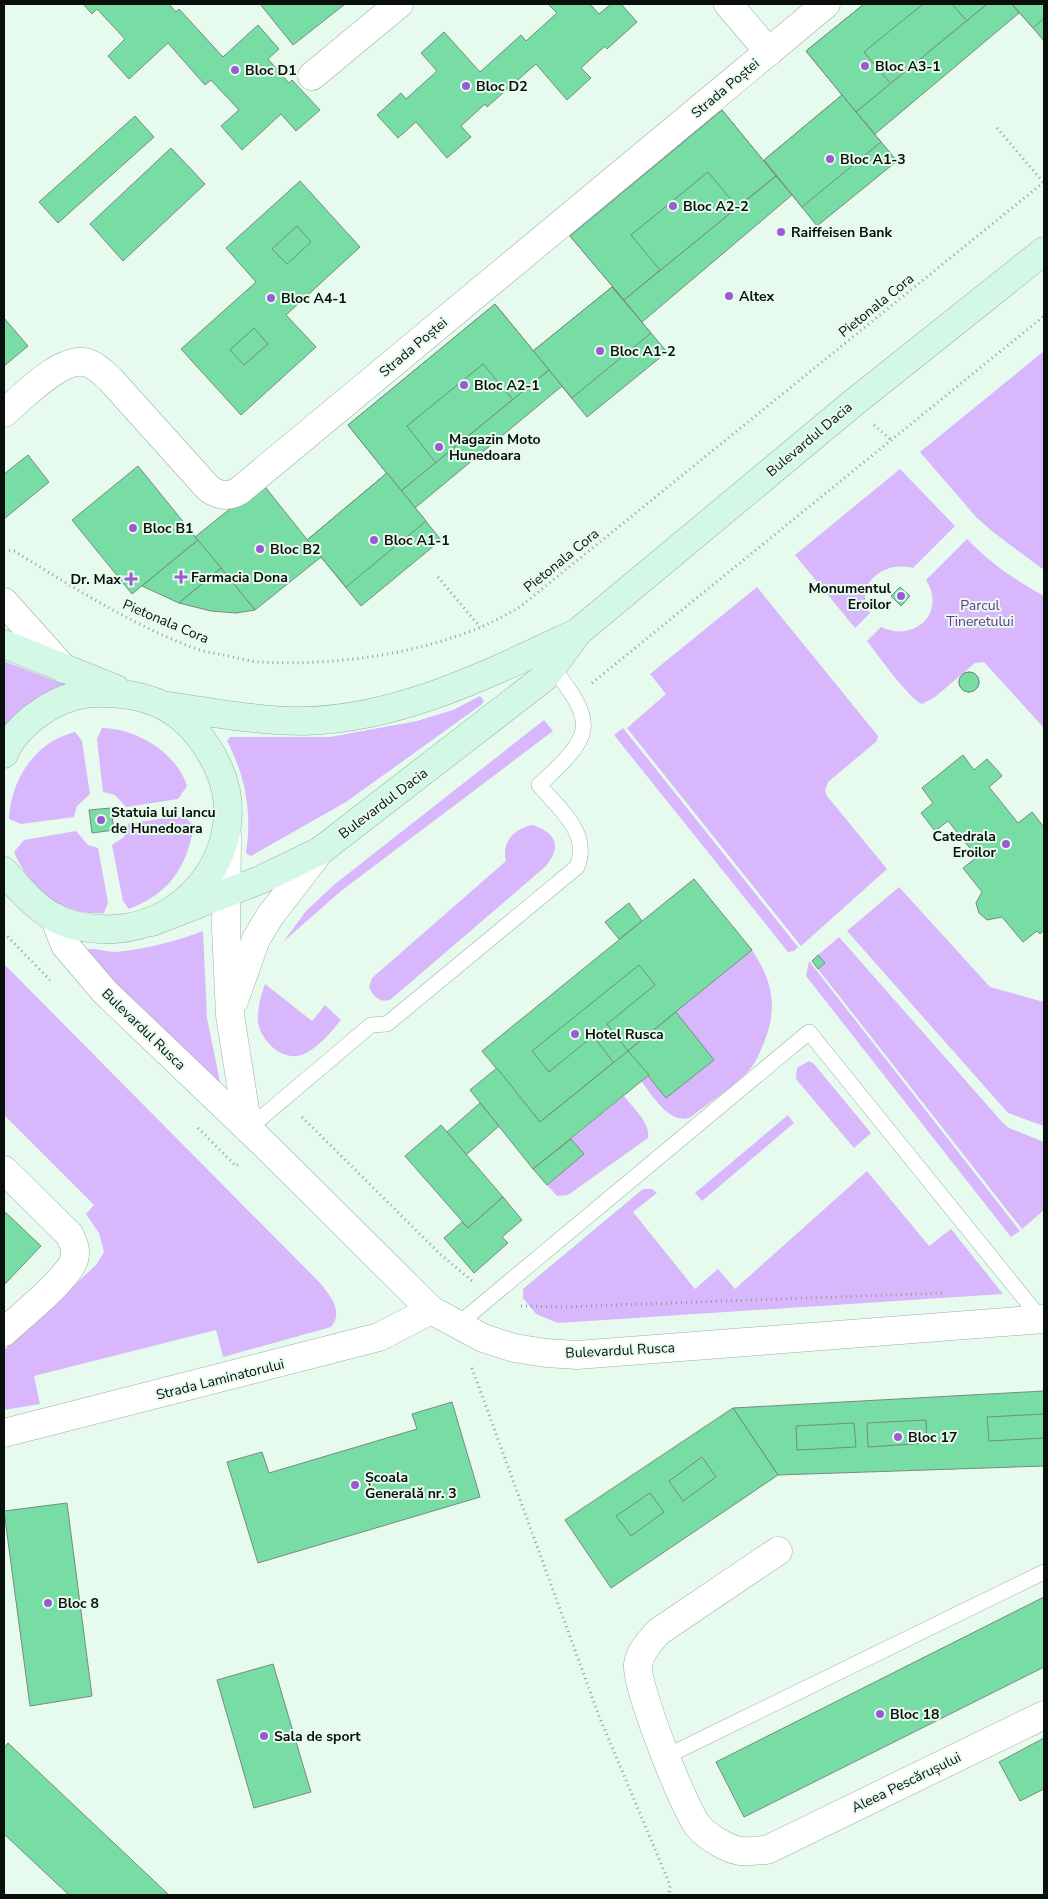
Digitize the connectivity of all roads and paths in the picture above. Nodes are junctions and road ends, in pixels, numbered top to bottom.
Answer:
1 (398, 4) edge
2 (728, 4) edge
3 (826, 4) edge
4 (769, 52) junction
5 (312, 76) dead end
6 (997, 128) dead end
7 (1044, 182) edge
8 (1044, 251) edge
9 (1044, 316) edge
10 (4, 413) edge
11 (4, 550) edge
12 (438, 577) dead end
13 (4, 602) edge
14 (480, 627) junction
15 (578, 632) junction
16 (4, 644) edge
17 (552, 667) junction
18 (64, 669) junction
19 (124, 692) junction
20 (575, 696) junction
21 (164, 705) junction
22 (4, 754) edge
23 (227, 827) junction
24 (320, 851) junction
25 (4, 870) edge
26 (4, 885) edge
27 (226, 894) junction
28 (30, 900) junction
29 (54, 917) junction
30 (152, 922) junction
31 (230, 1014) junction
32 (298, 1113) dead end
33 (248, 1129) junction
34 (4, 1170) edge
35 (948, 1292) dead end
36 (492, 1297) junction
37 (431, 1310) junction
38 (1043, 1319) edge
39 (456, 1326) junction
40 (4, 1332) edge
41 (4, 1433) edge
42 (778, 1551) dead end
43 (1044, 1572) edge
44 (1044, 1714) edge
45 (667, 1756) junction
46 (669, 1895) edge

1 - 5 street
2 - 4 street
3 - 4 street, Strada Poștei
4 - 10 street, Strada Poștei
6 - 7 path
7 - 14 path, Pietonala Cora
8 - 15 main road, Bulevardul Dacia
9 - 20 path
11 - 14 path, Pietonala Cora
12 - 14 path
13 - 18 street
15 - 17 main road, Bulevardul Dacia
15 - 21 main road, Bulevardul Dacia
16 - 18 main road
17 - 20 lane
17 - 24 main road, Bulevardul Dacia
18 - 19 main road
19 - 21 main road
19 - 22 main road
20 - 33 lane
21 - 23 main road
23 - 27 street
23 - 30 main road
24 - 27 main road, Bulevardul Dacia
24 - 31 street
25 - 28 main road
26 - 28 main road
27 - 30 main road, Bulevardul Dacia
27 - 31 street
28 - 29 main road
29 - 30 main road
29 - 33 street, Bulevardul Rusca
31 - 33 street
32 - 36 path
33 - 37 street, Bulevardul Rusca
34 - 40 street
35 - 36 path
36 - 38 lane
36 - 39 lane
37 - 39 street, Bulevardul Rusca
37 - 41 street, Strada Laminatorului
38 - 39 street, Bulevardul Rusca
39 - 46 path
42 - 45 street
43 - 45 lane
44 - 45 street, Aleea Pescărușului

